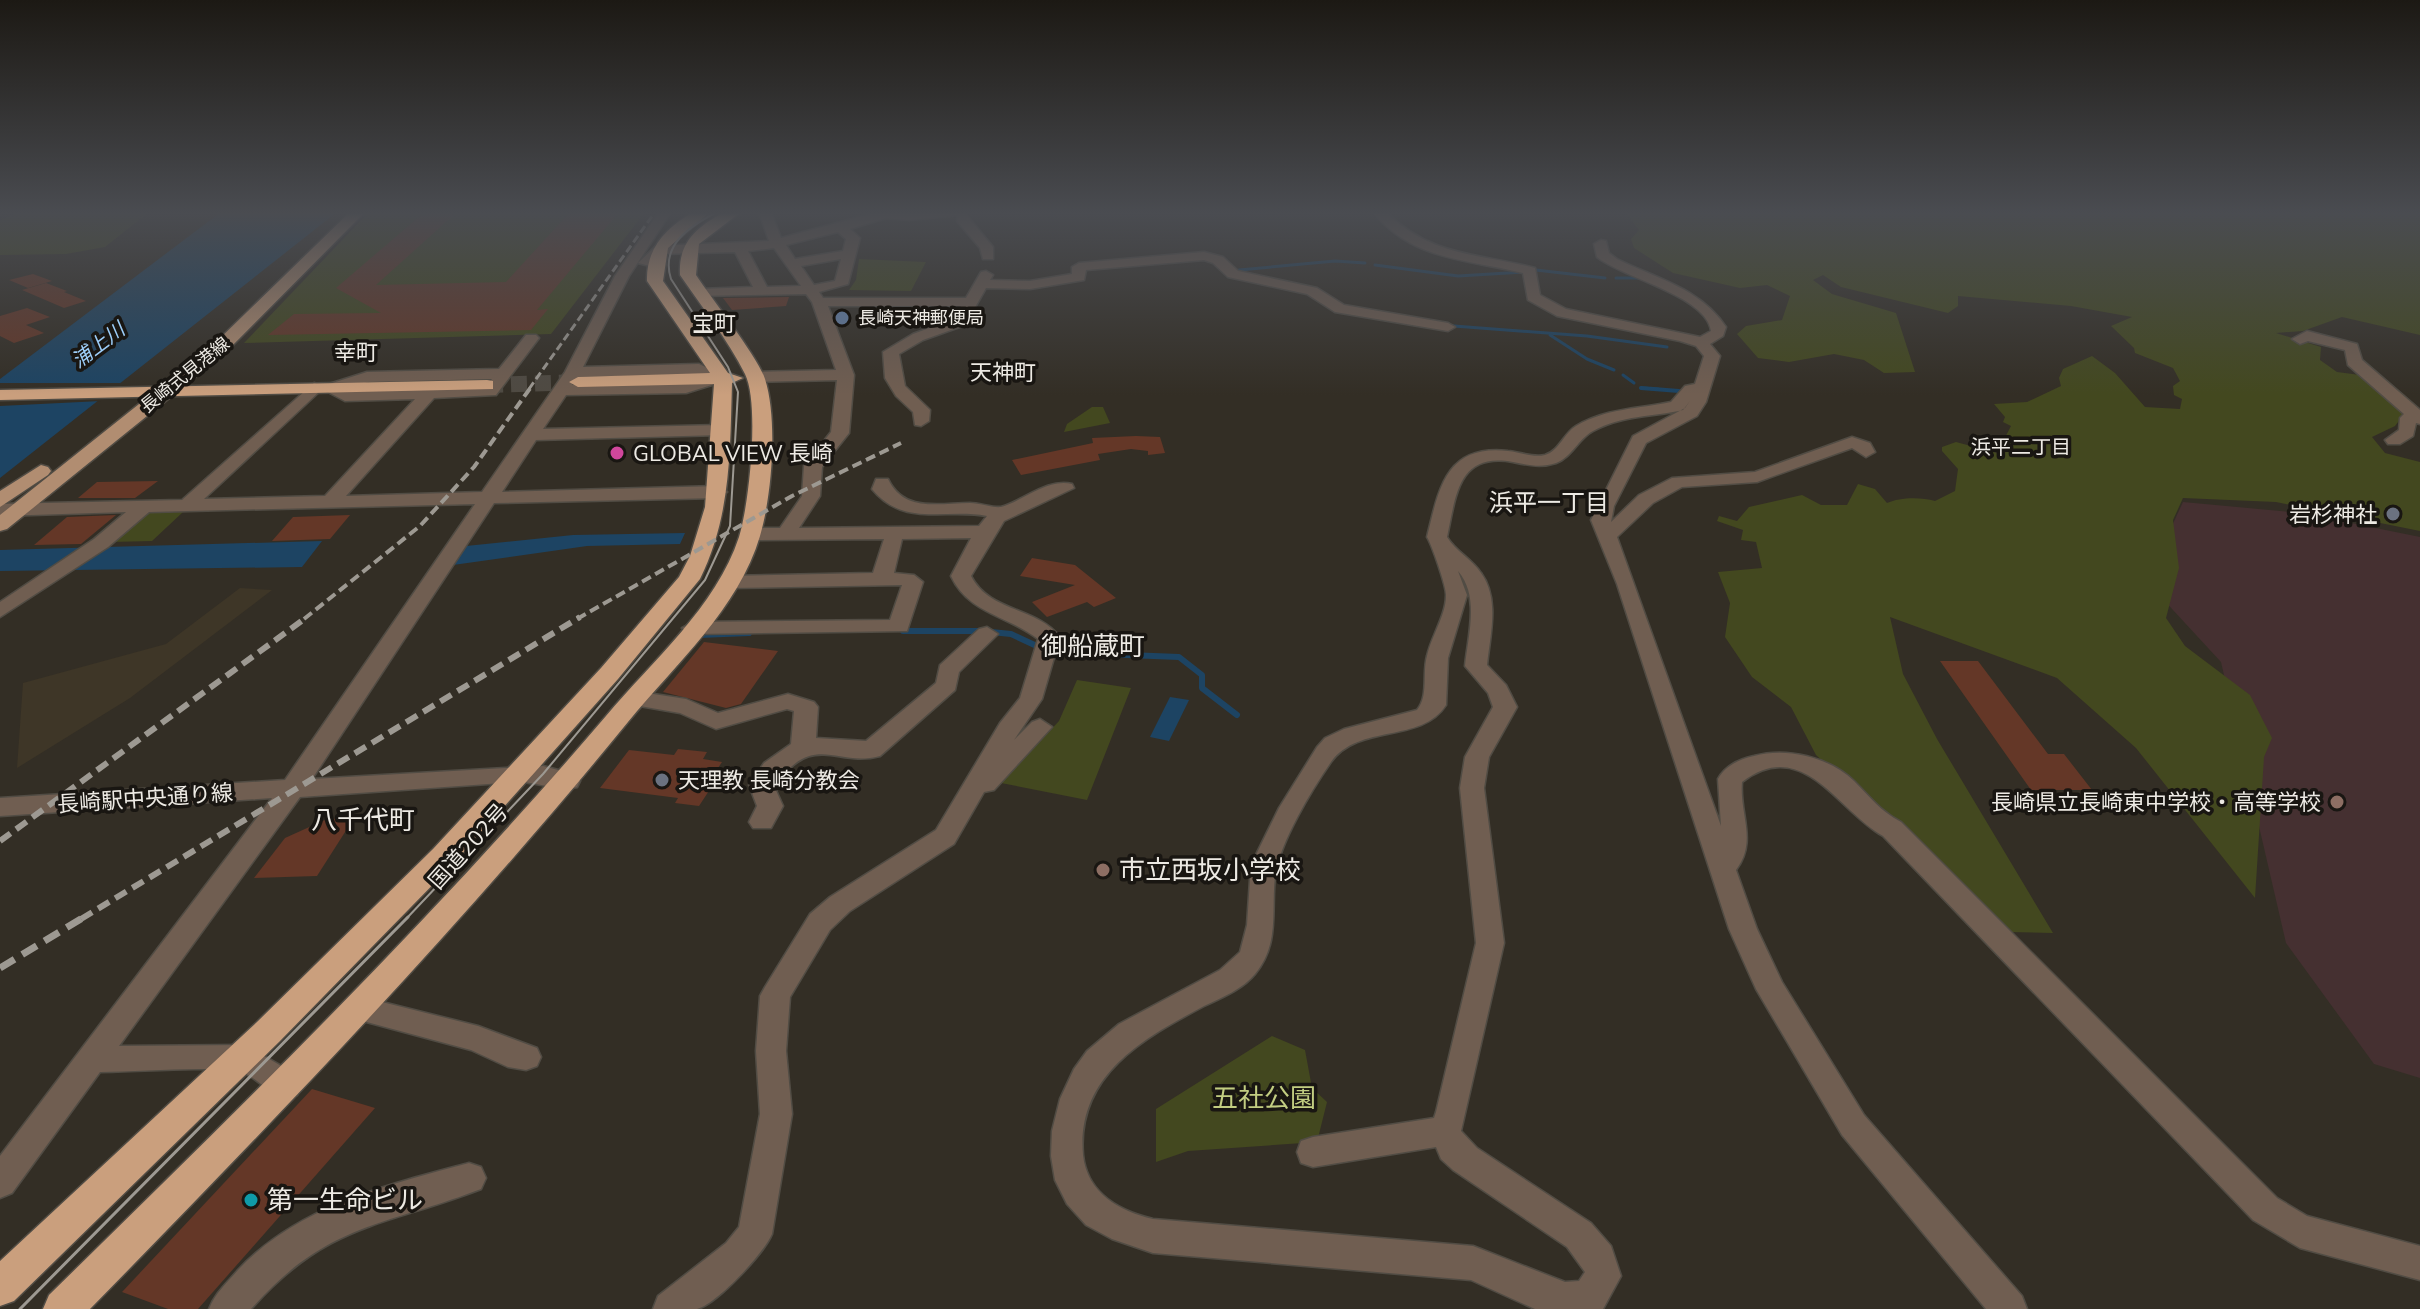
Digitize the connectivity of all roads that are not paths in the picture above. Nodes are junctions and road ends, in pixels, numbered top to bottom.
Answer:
1 (274, 273) edge
2 (297, 273) edge
3 (624, 273) edge
4 (637, 273) edge
5 (655, 273) edge
6 (688, 273) edge
7 (753, 273) edge
8 (800, 273) edge
9 (844, 273) edge
10 (1079, 273) edge
11 (1232, 273) edge
12 (1530, 273) edge
13 (1636, 273) edge
14 (1131, 276) dead end
15 (1079, 277) junction
16 (762, 291) junction
17 (700, 293) junction
18 (814, 296) junction
19 (971, 302) junction
20 (606, 310) junction
21 (1448, 327) dead end
22 (531, 338) dead end
23 (2300, 339) dead end
24 (1701, 343) junction
25 (503, 374) junction
26 (846, 375) junction
27 (756, 377) junction
28 (723, 379) junction
29 (570, 381) junction
30 (487, 385) tunnel mouth
31 (323, 388) junction
32 (1702, 389) junction
33 (156, 391) junction
34 (429, 394) junction
35 (0, 395) edge
36 (2419, 418) edge
37 (921, 421) dead end
38 (721, 430) junction
39 (529, 435) junction
40 (2394, 440) dead end
41 (1866, 452) dead end
42 (882, 483) dead end
43 (1065, 488) dead end
44 (718, 492) junction
45 (487, 496) junction
46 (0, 501) edge
47 (331, 501) junction
48 (187, 505) junction
49 (145, 506) junction
50 (10, 509) edge
51 (992, 524) junction
52 (0, 525) edge
53 (787, 532) junction
54 (750, 534) junction
55 (1607, 536) junction
56 (893, 540) dead end
57 (1447, 554) junction
58 (882, 579) junction
59 (728, 582) junction
60 (0, 611) edge
61 (693, 628) junction
62 (987, 634) dead end
63 (634, 698) junction
64 (1040, 727) dead end
65 (803, 747) junction
66 (519, 774) junction
67 (568, 781) junction
68 (976, 785) junction
69 (289, 789) junction
70 (0, 807) edge
71 (762, 822) dead end
72 (1722, 869) junction
73 (358, 1008) junction
74 (526, 1057) dead end
75 (245, 1058) junction
76 (95, 1059) junction
77 (286, 1085) junction
78 (1445, 1131) junction
79 (1313, 1152) dead end
80 (469, 1178) dead end
81 (0, 1182) edge
82 (2420, 1263) edge
83 (0, 1287) edge
84 (71, 1307) edge
85 (227, 1309) edge
86 (671, 1309) edge
87 (2009, 1309) edge

1 - 33 main road, 長崎式見港線
2 - 33 main road, 長崎式見港線
3 - 20 street
4 - 20 street
5 - 28 highway
6 - 17 highway
7 - 16 street
8 - 18 street
9 - 18 street
10 - 15 street
11 - 21 street
12 - 24 street
13 - 24 street
14 - 15 street
15 - 19 street
16 - 17 street
16 - 18 street
17 - 27 highway
18 - 19 street
18 - 26 street
19 - 37 street
20 - 29 street
22 - 25 street
23 - 36 street
24 - 32 street
25 - 31 street
25 - 34 street
26 - 27 street
26 - 53 street
27 - 28 highway
27 - 54 highway, 国道202号
28 - 29 highway
28 - 38 highway, 国道202号
29 - 39 street
30 - 31 highway
31 - 33 highway
31 - 34 street
31 - 48 street
32 - 55 street
32 - 57 street
33 - 35 highway
33 - 46 main road, 長崎式見港線
33 - 50 main road, 長崎式見港線
34 - 47 street
36 - 40 street
38 - 39 street
38 - 44 highway, 国道202号
39 - 45 street
41 - 55 street
42 - 51 street
43 - 51 street
44 - 45 street
44 - 66 highway, 国道202号
45 - 47 street
45 - 69 street
47 - 48 street
48 - 49 street
49 - 50 street
49 - 60 street
50 - 52 main road, 長崎式見港線
51 - 53 street
51 - 68 street
53 - 54 street
54 - 59 highway, 国道202号
55 - 72 street
56 - 58 street
57 - 78 street
57 - 78 street
58 - 59 street
58 - 61 street
59 - 61 highway, 国道202号
61 - 63 highway, 国道202号
62 - 65 street
63 - 65 street
63 - 67 highway, 国道202号
64 - 68 street
65 - 71 street
66 - 67 street, 長崎駅中央通り線
66 - 69 street, 長崎駅中央通り線
66 - 75 highway, 国道202号
67 - 73 highway, 国道202号
68 - 86 street
69 - 70 street, 長崎駅中央通り線
69 - 76 street
72 - 82 street
72 - 87 street
73 - 74 street
73 - 77 highway, 国道202号
75 - 76 street
75 - 77 street
75 - 83 highway, 国道202号
76 - 81 street
77 - 84 highway, 国道202号
78 - 79 street
80 - 85 street

